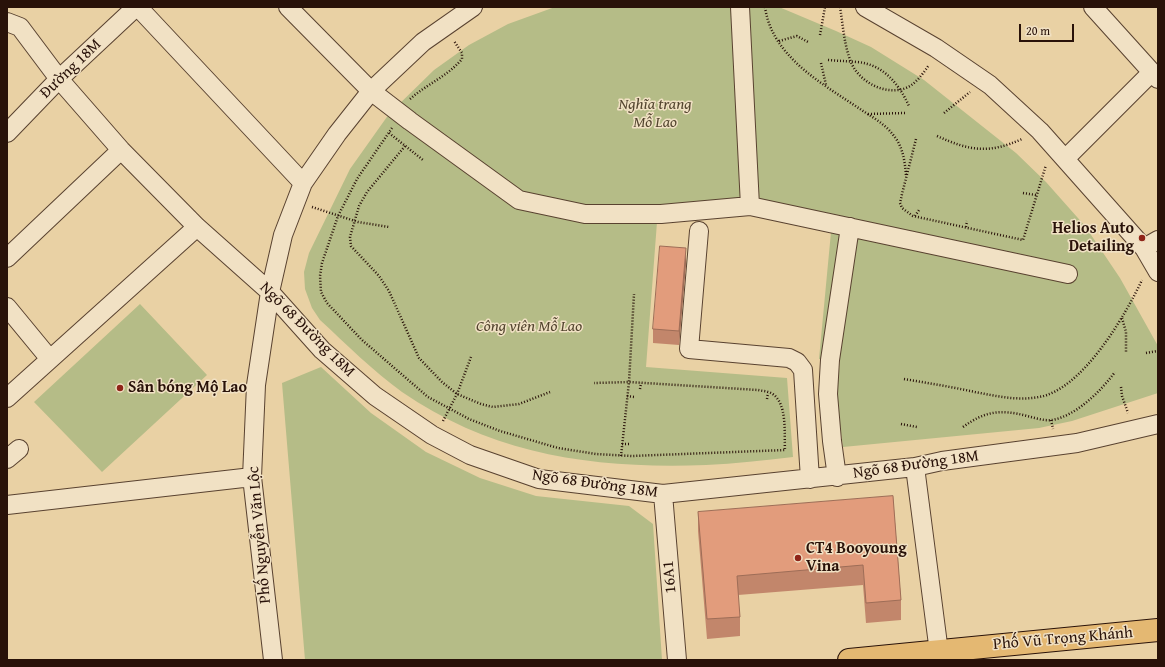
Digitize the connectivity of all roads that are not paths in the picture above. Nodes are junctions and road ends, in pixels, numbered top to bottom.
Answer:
1 (137, 7) edge
2 (288, 7) edge
3 (473, 7) edge
4 (740, 7) edge
5 (865, 7) edge
6 (1093, 7) edge
7 (7, 22) edge
8 (1155, 75) edge
9 (59, 79) junction
10 (371, 91) junction
11 (7, 133) edge
12 (121, 150) junction
13 (1065, 159) junction
14 (303, 183) junction
15 (750, 206) junction
16 (197, 227) junction
17 (850, 227) junction
18 (699, 231) dead end
19 (1153, 255) edge
20 (7, 258) edge
21 (1068, 274) dead end
22 (270, 292) junction
23 (7, 306) edge
24 (50, 358) junction
25 (7, 398) edge
26 (1158, 424) edge
27 (915, 467) junction
28 (252, 477) junction
29 (837, 477) junction
30 (810, 479) junction
31 (663, 494) junction
32 (7, 505) edge
33 (1158, 630) edge
34 (940, 655) edge
35 (272, 660) edge
36 (677, 660) edge
37 (849, 660) edge

1 - 9 street, Đường 18M
1 - 14 street
2 - 10 street
3 - 10 street, Phố Nguyễn Văn Lộc
4 - 15 street
5 - 13 street
6 - 8 street
7 - 9 street, Ngõ 68 Đường 18M
8 - 13 street
9 - 11 street, Đường 18M
9 - 12 street, Ngõ 68 Đường 18M
10 - 14 street, Phố Nguyễn Văn Lộc
10 - 15 street
12 - 16 street, Ngõ 68 Đường 18M
12 - 20 street
13 - 19 street
14 - 22 street, Phố Nguyễn Văn Lộc
15 - 17 street
16 - 22 street, Ngõ 68 Đường 18M
16 - 24 street
17 - 21 street
17 - 29 street
18 - 30 street
22 - 28 street, Phố Nguyễn Văn Lộc
22 - 31 street, Ngõ 68 Đường 18M
23 - 24 street
24 - 25 street
26 - 27 street, Ngõ 68 Đường 18M
27 - 29 street, Ngõ 68 Đường 18M
27 - 34 street
28 - 32 street
28 - 35 street, Phố Nguyễn Văn Lộc
29 - 30 street, Ngõ 68 Đường 18M
30 - 31 street, Ngõ 68 Đường 18M
31 - 36 street, 16A1
33 - 34 main road, Phố Vũ Trọng Khánh
34 - 37 main road, Phố Vũ Trọng Khánh

